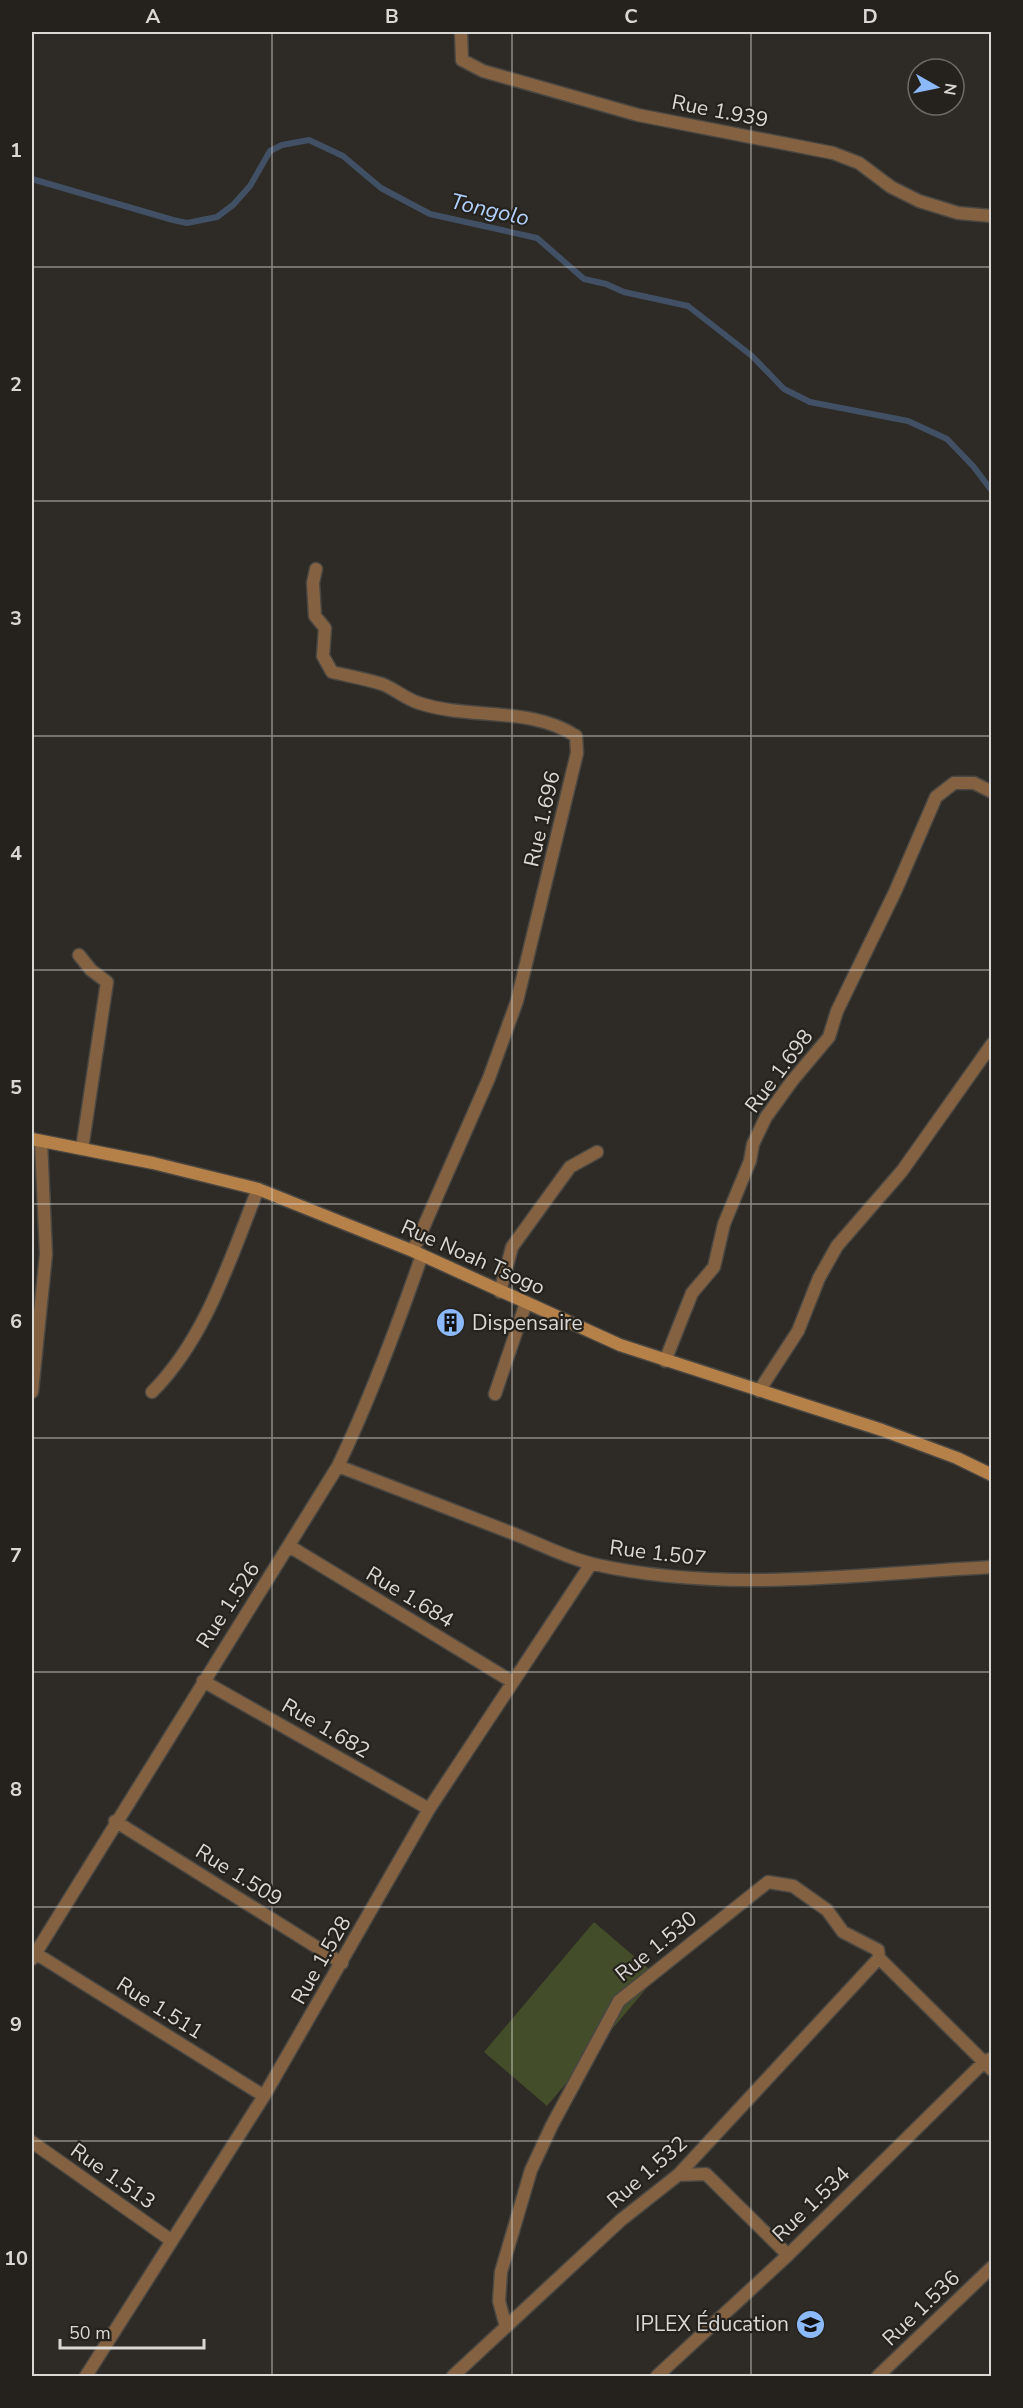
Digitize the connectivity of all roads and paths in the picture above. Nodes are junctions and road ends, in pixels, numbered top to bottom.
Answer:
1 (461, 32) edge
2 (992, 216) edge
3 (316, 568) dead end
4 (992, 792) edge
5 (79, 955) dead end
6 (992, 1044) edge
7 (36, 1140) edge
8 (82, 1149) junction
9 (597, 1152) dead end
10 (258, 1189) junction
11 (418, 1253) junction
12 (500, 1292) junction
13 (526, 1303) junction
14 (665, 1361) junction
15 (759, 1391) junction
16 (32, 1392) edge
17 (152, 1392) dead end
18 (495, 1394) dead end
19 (338, 1466) junction
20 (992, 1475) edge
21 (289, 1546) junction
22 (591, 1564) junction
23 (992, 1567) edge
24 (203, 1681) junction
25 (511, 1682) junction
26 (429, 1809) junction
27 (115, 1821) junction
28 (33, 1956) edge
29 (879, 1958) junction
30 (342, 1963) junction
31 (989, 2064) edge
32 (264, 2096) junction
33 (32, 2142) edge
34 (678, 2175) junction
35 (172, 2241) junction
36 (788, 2254) junction
37 (992, 2267) edge
38 (506, 2327) junction
39 (86, 2376) edge
40 (453, 2376) edge
41 (657, 2376) edge
42 (878, 2376) edge

1 - 2 street, Rue 1.939
3 - 11 street, Rue 1.696
4 - 14 street, Rue 1.698
5 - 8 street
6 - 15 street
7 - 8 main road, Rue Noah Tsogo
7 - 16 street
8 - 10 main road, Rue Noah Tsogo
9 - 12 street
10 - 11 main road, Rue Noah Tsogo
10 - 17 street
11 - 12 main road, Rue Noah Tsogo
11 - 19 street, Rue 1.526
12 - 13 main road, Rue Noah Tsogo
13 - 14 main road, Rue Noah Tsogo
13 - 18 street
14 - 15 main road, Rue Noah Tsogo
15 - 20 main road, Rue Noah Tsogo
19 - 21 street, Rue 1.526
19 - 22 street, Rue 1.507
21 - 24 street, Rue 1.526
21 - 25 street, Rue 1.684
22 - 23 street, Rue 1.507
22 - 25 street, Rue 1.528
24 - 26 street, Rue 1.682
24 - 27 street, Rue 1.526
25 - 26 street, Rue 1.528
26 - 30 street, Rue 1.528
27 - 28 street, Rue 1.526
27 - 30 street, Rue 1.509
28 - 32 street, Rue 1.511
29 - 31 street, Rue 1.530
29 - 34 street, Rue 1.532
29 - 38 street, Rue 1.530
30 - 32 street, Rue 1.528
31 - 36 street, Rue 1.534
32 - 35 street, Rue 1.528
33 - 35 street, Rue 1.513
34 - 36 street
34 - 38 street, Rue 1.532
35 - 39 street, Rue 1.528
36 - 41 street, Rue 1.534
37 - 42 street, Rue 1.536
38 - 40 street, Rue 1.532

